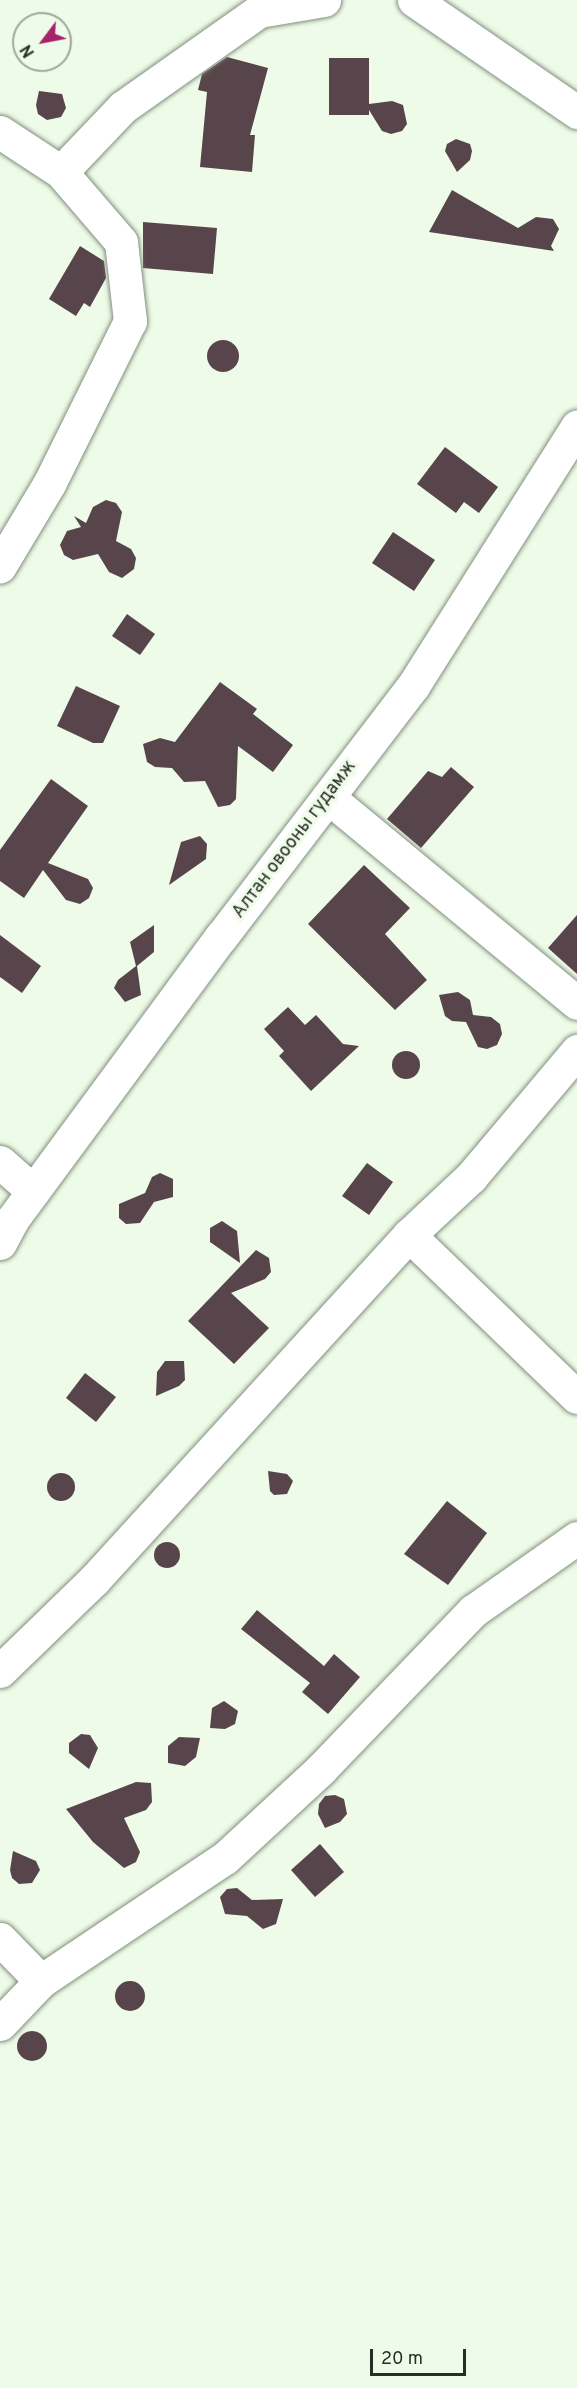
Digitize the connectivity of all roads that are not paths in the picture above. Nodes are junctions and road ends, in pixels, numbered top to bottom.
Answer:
1 (324, 0) edge
2 (414, 0) edge
3 (577, 112) edge
4 (0, 132) edge
5 (61, 172) junction
6 (577, 427) edge
7 (0, 566) edge
8 (328, 797) junction
9 (577, 1002) edge
10 (577, 1051) edge
11 (0, 1162) edge
12 (33, 1191) junction
13 (409, 1235) junction
14 (0, 1243) edge
15 (577, 1397) edge
16 (577, 1538) edge
17 (0, 1671) edge
18 (0, 1939) edge
19 (41, 1981) junction
20 (0, 2024) edge

1 - 5 street
2 - 3 street
4 - 5 street
5 - 7 street
6 - 8 street, Алтан овооны гудамж
8 - 9 street
8 - 12 street, Алтан овооны гудамж
10 - 13 street
11 - 12 street
12 - 14 street, Алтан овооны гудамж
13 - 15 street
13 - 17 street
16 - 19 street
18 - 19 street
19 - 20 street

